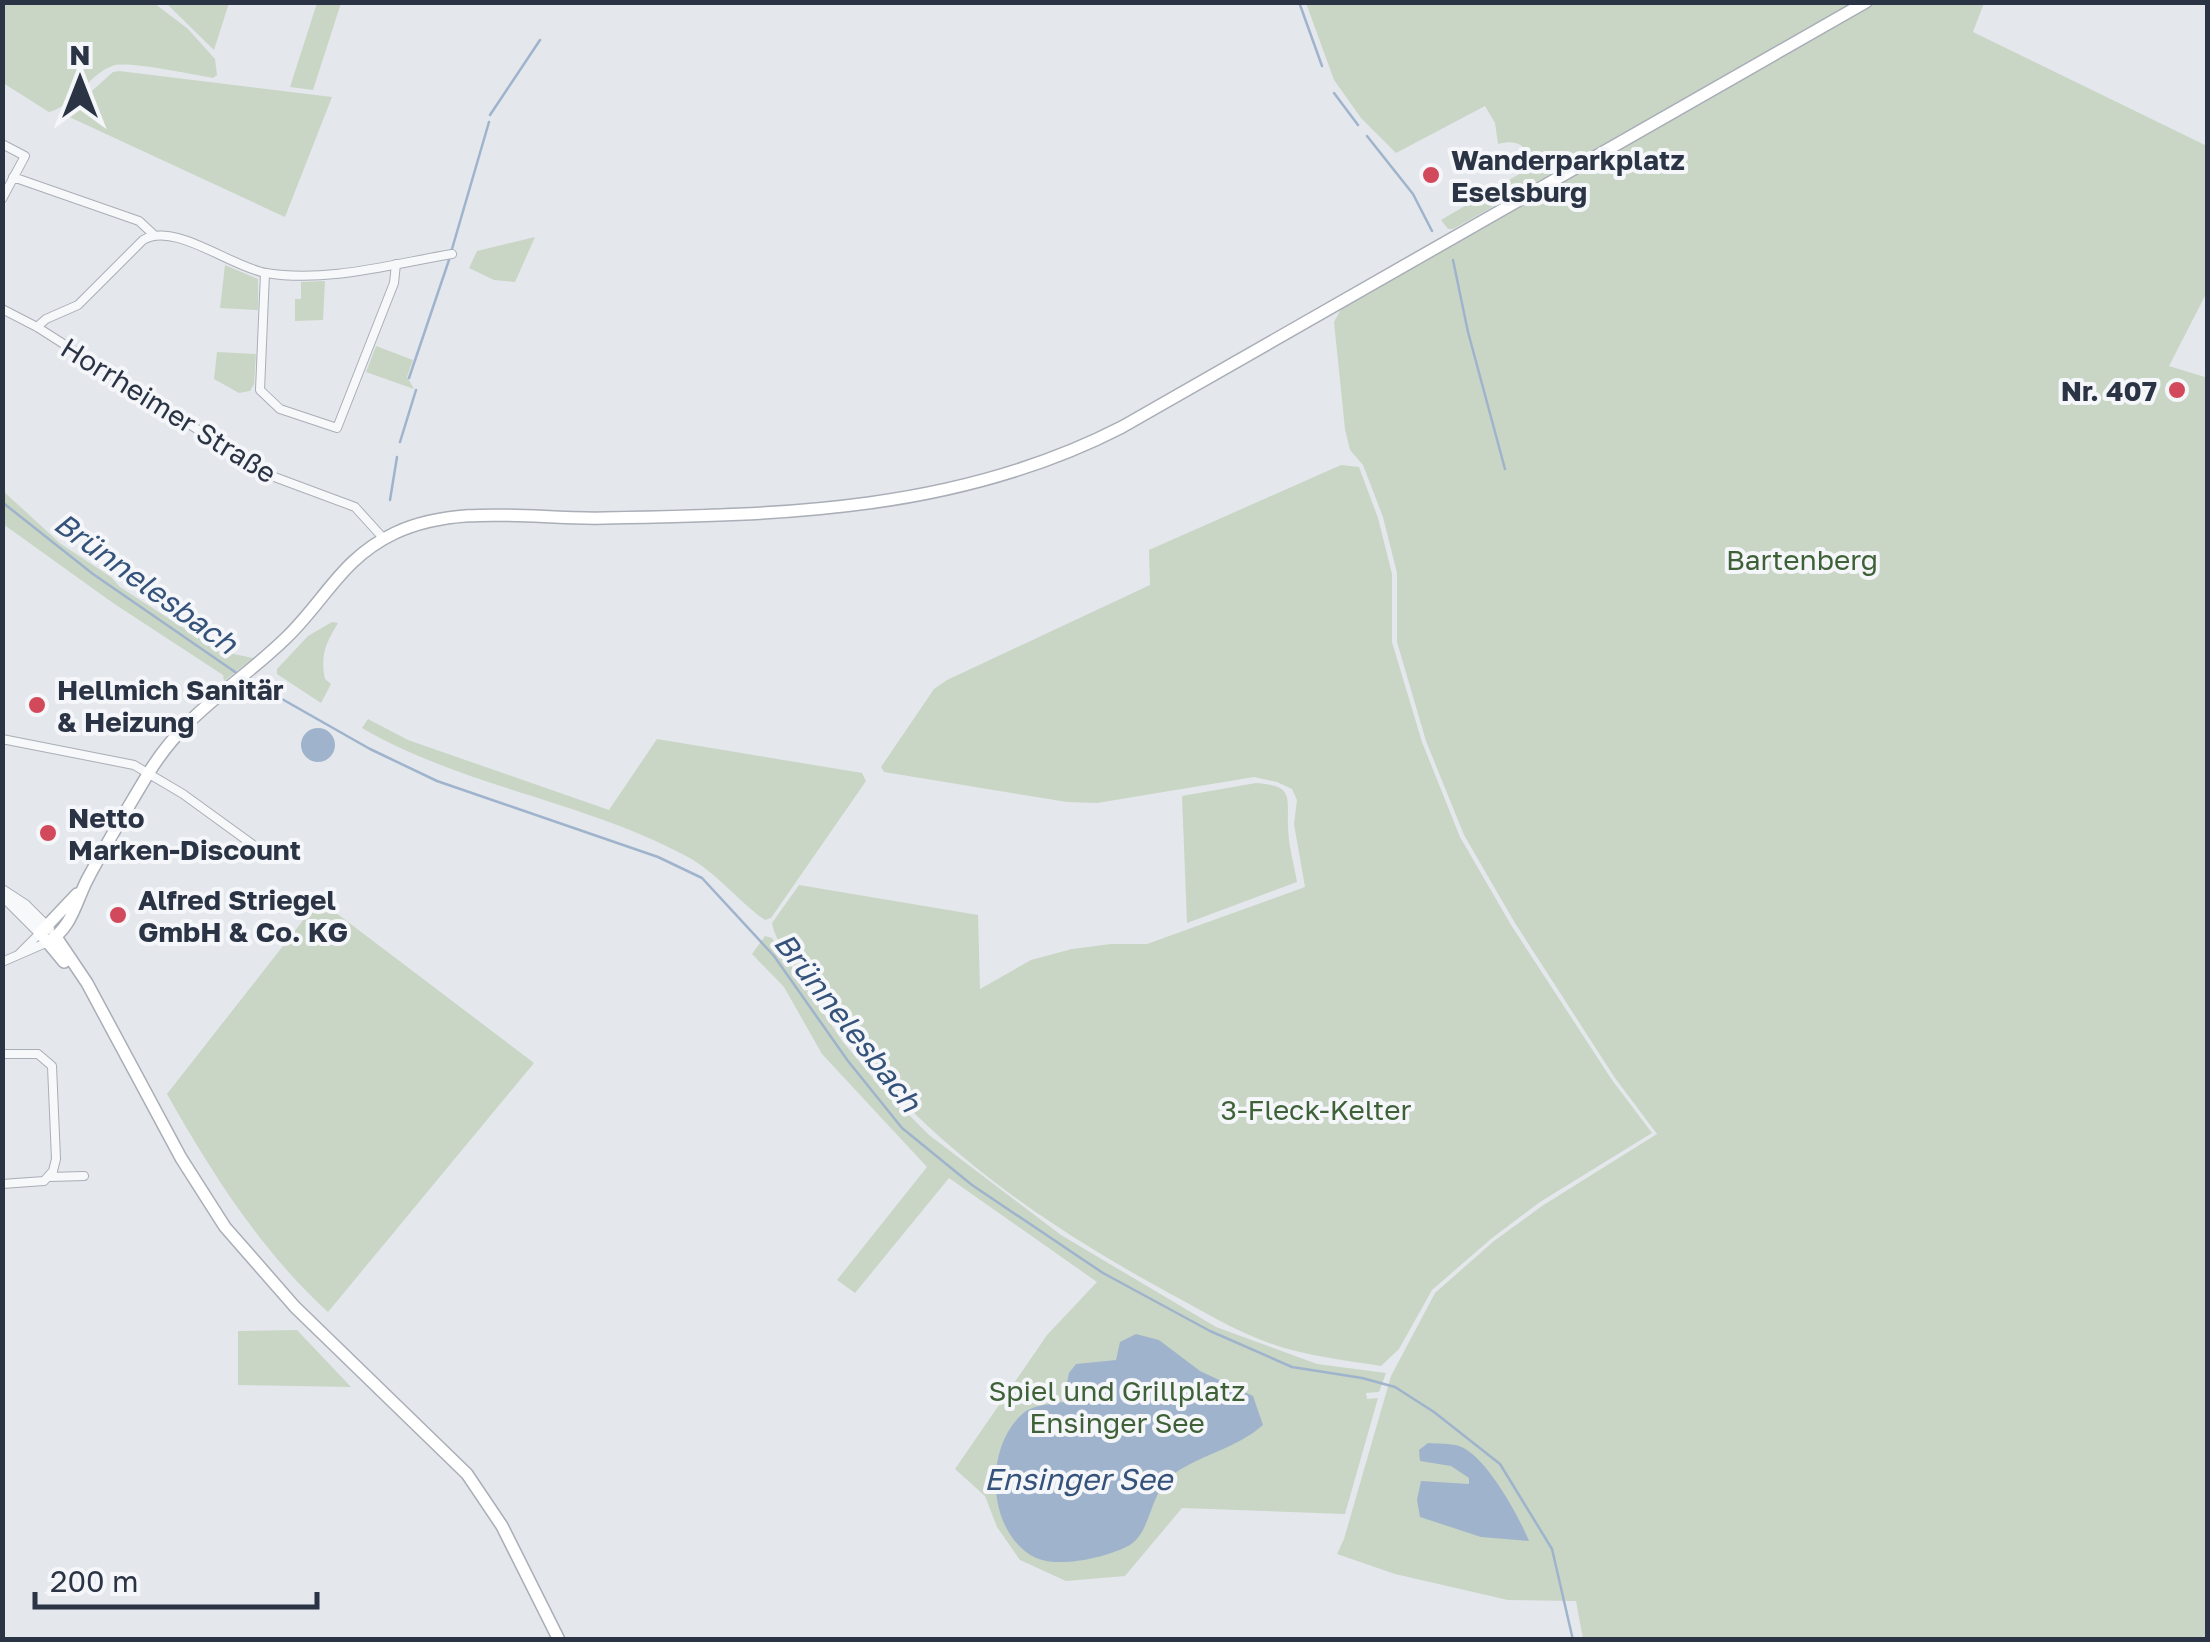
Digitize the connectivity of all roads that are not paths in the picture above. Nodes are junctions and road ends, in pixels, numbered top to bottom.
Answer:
1 (1866, 2) edge
2 (2, 144) edge
3 (13, 177) junction
4 (2, 199) edge
5 (153, 234) junction
6 (452, 254) dead end
7 (396, 264) junction
8 (265, 273) junction
9 (2, 309) edge
10 (37, 326) junction
11 (384, 539) junction
12 (2, 739) edge
13 (148, 773) junction
14 (267, 854) dead end
15 (2, 893) edge
16 (47, 934) junction
17 (2, 962) edge
18 (2, 1054) edge
19 (84, 1176) dead end
20 (49, 1177) junction
21 (2, 1184) edge
22 (559, 1640) edge

1 - 11 main road
2 - 3 street
3 - 4 street
3 - 5 street
5 - 8 street
5 - 10 street
6 - 7 street
7 - 8 street
7 - 8 street
9 - 10 street, Horrheimer Straße
10 - 11 street, Horrheimer Straße
11 - 13 main road
12 - 13 street
13 - 14 street
13 - 16 main road
15 - 16 street
16 - 17 street
16 - 22 main road
18 - 20 street
19 - 20 street
20 - 21 street

